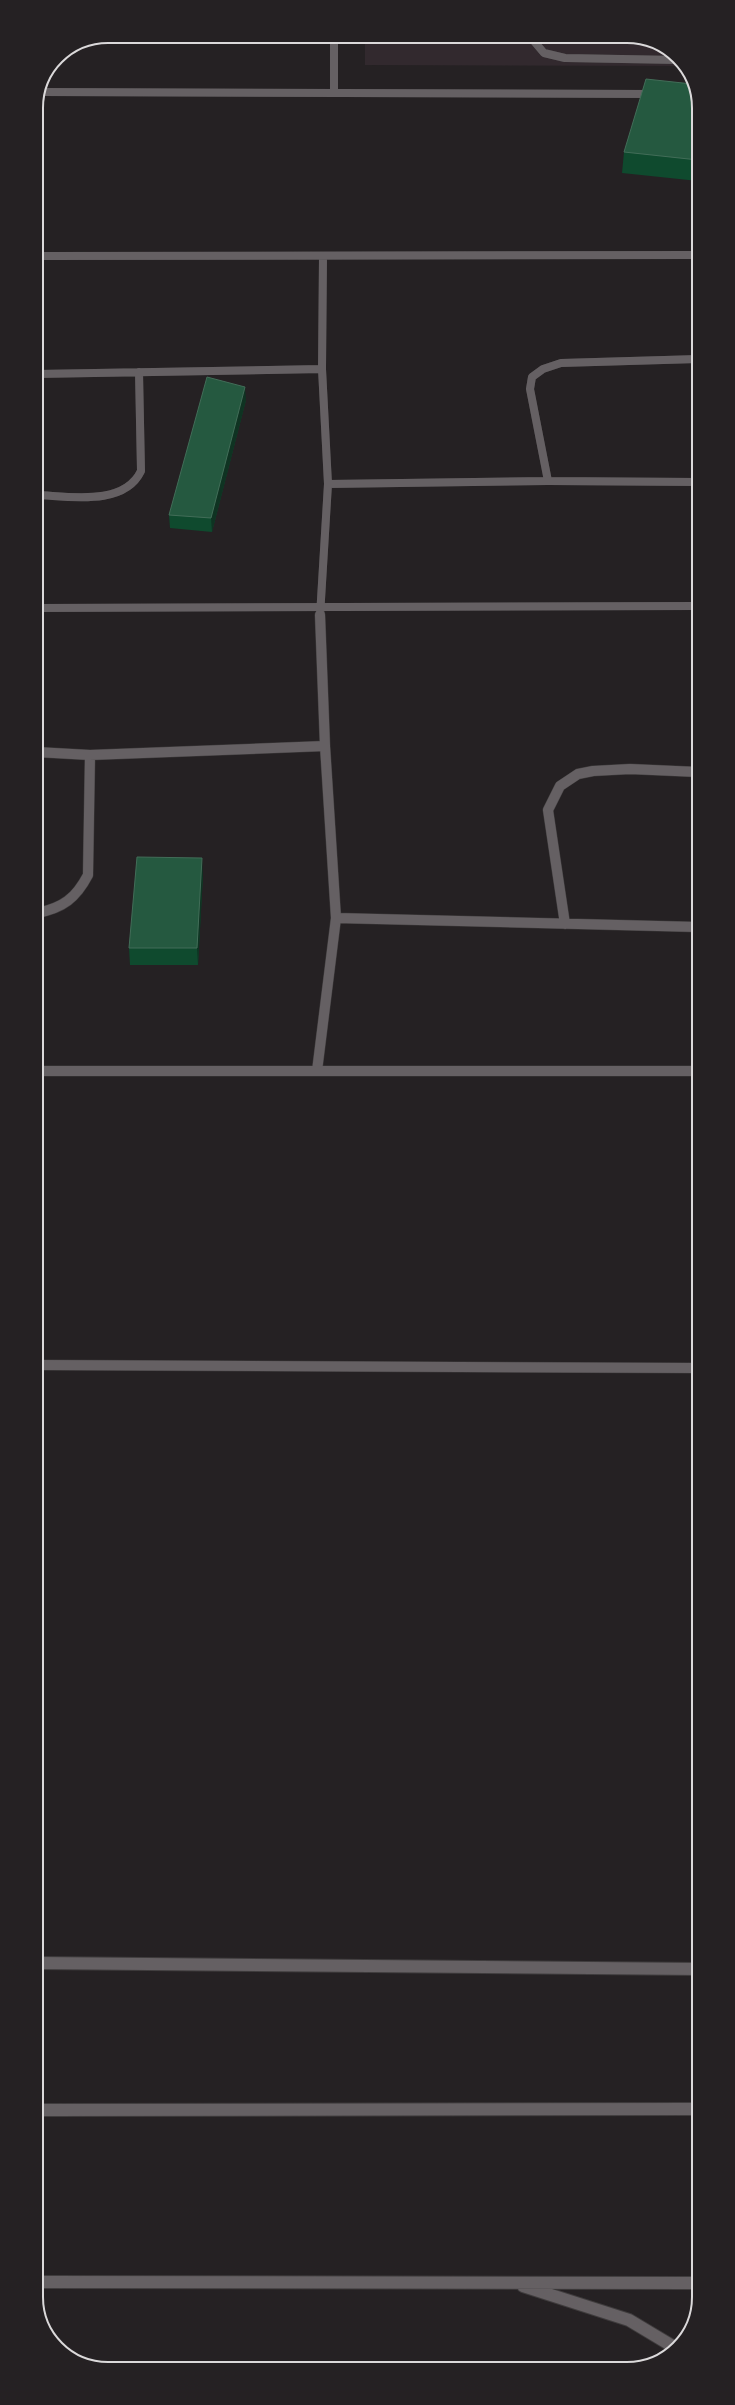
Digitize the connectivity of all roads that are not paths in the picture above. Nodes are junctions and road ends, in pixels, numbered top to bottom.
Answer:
1 (334, 43) edge
2 (536, 43) edge
3 (671, 60) edge
4 (45, 92) edge
5 (334, 92) junction
6 (658, 94) edge
7 (692, 255) edge
8 (43, 256) edge
9 (323, 256) junction
10 (692, 359) edge
11 (322, 369) junction
12 (139, 372) junction
13 (43, 374) edge
14 (548, 481) junction
15 (692, 482) edge
16 (328, 484) junction
17 (43, 495) edge
18 (692, 606) edge
19 (320, 607) junction
20 (43, 608) edge
21 (325, 746) junction
22 (43, 752) edge
23 (90, 755) junction
24 (692, 772) edge
25 (43, 912) edge
26 (336, 918) junction
27 (565, 924) junction
28 (692, 927) edge
29 (43, 1071) edge
30 (317, 1071) junction
31 (692, 1071) edge
32 (43, 1365) edge
33 (692, 1368) edge
34 (43, 1963) edge
35 (692, 1968) edge
36 (692, 2109) edge
37 (43, 2110) edge
38 (43, 2282) edge
39 (514, 2283) junction
40 (692, 2283) edge
41 (671, 2345) edge

1 - 5 street
2 - 3 street
4 - 5 street
5 - 6 street
7 - 9 street
8 - 9 street
9 - 11 street
10 - 14 street
11 - 12 street
11 - 16 street
12 - 13 street
12 - 17 street
14 - 15 street
14 - 16 street
16 - 19 street
18 - 19 street
19 - 20 street
19 - 21 street
21 - 23 street
21 - 26 street
22 - 23 street
23 - 25 street
24 - 27 street
26 - 27 street
26 - 30 street
27 - 28 street
29 - 30 street
30 - 31 street
32 - 33 street
34 - 35 street
36 - 37 street
38 - 39 street
39 - 40 street
39 - 41 street

